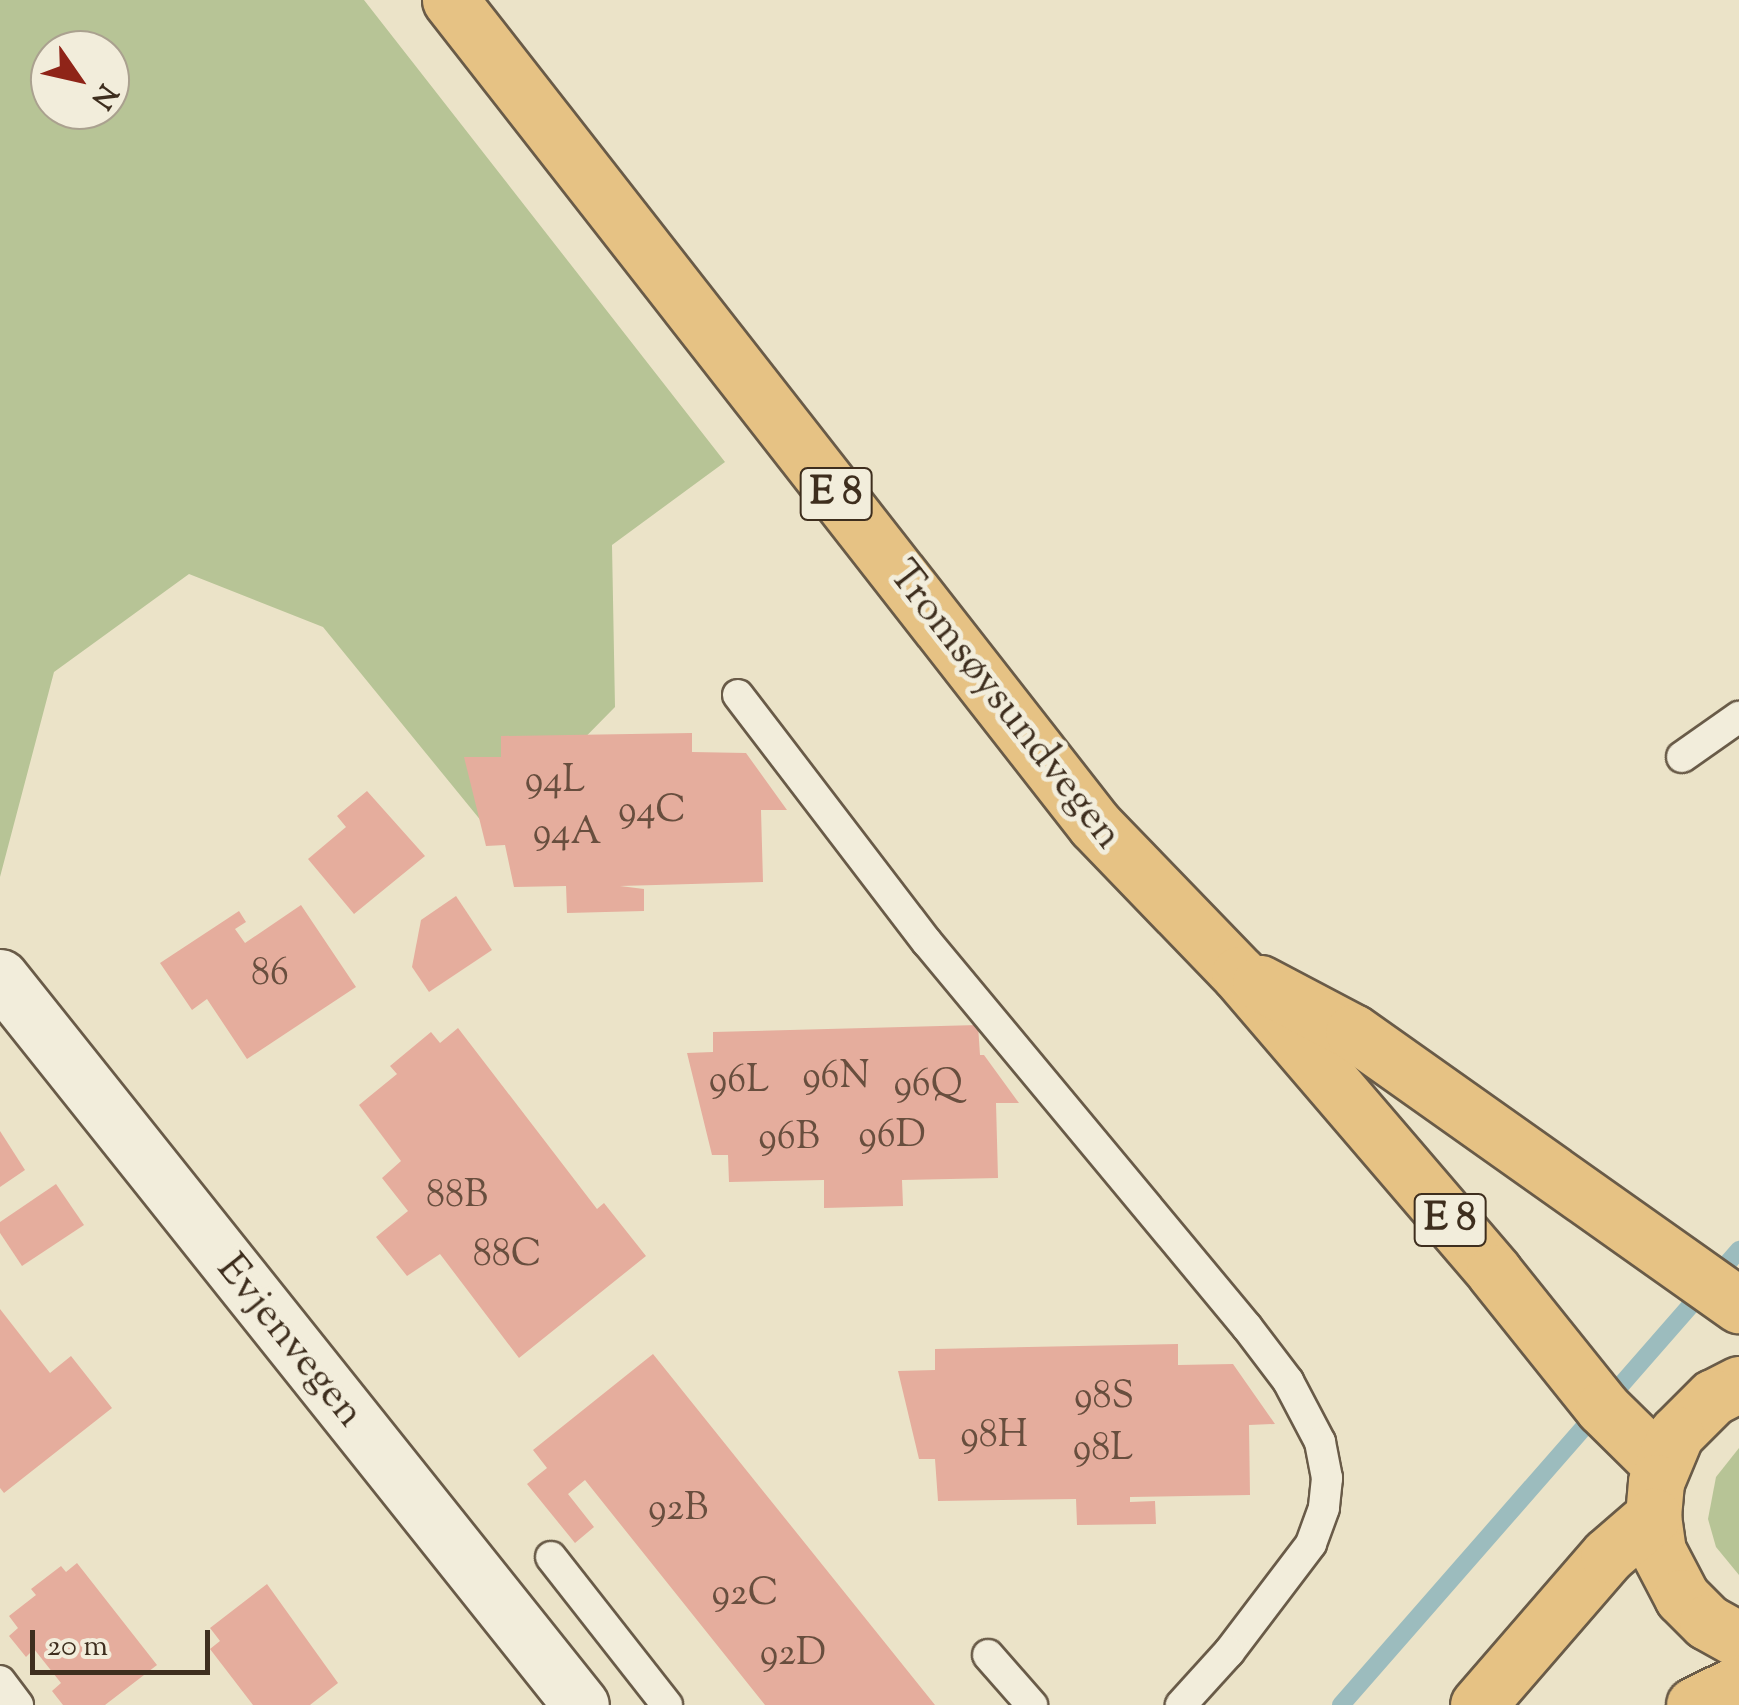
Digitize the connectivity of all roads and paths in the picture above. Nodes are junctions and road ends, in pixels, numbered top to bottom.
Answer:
1 (450, 0) edge
2 (738, 695) dead end
3 (1739, 717) edge
4 (1682, 757) dead end
5 (1239, 974) junction
6 (0, 977) edge
7 (1739, 1305) edge
8 (1739, 1384) edge
9 (1657, 1491) junction
10 (551, 1557) dead end
11 (1739, 1640) edge
12 (988, 1654) dead end
13 (0, 1681) edge
14 (1739, 1683) edge
15 (18, 1705) edge
16 (582, 1705) edge
17 (667, 1705) edge
18 (1032, 1705) edge
19 (1181, 1705) edge
20 (1478, 1705) edge
21 (1694, 1705) edge

1 - 5 highway, Tromsøysundvegen / E 8
2 - 19 lane
3 - 4 lane
5 - 7 highway, Tromsøysundvegen / E 8
5 - 9 highway, Tromsøysundvegen / E 8
6 - 16 street, Evjenvegen
8 - 9 highway
9 - 11 highway
9 - 20 highway
10 - 17 lane
12 - 18 lane
13 - 15 lane
14 - 21 highway

